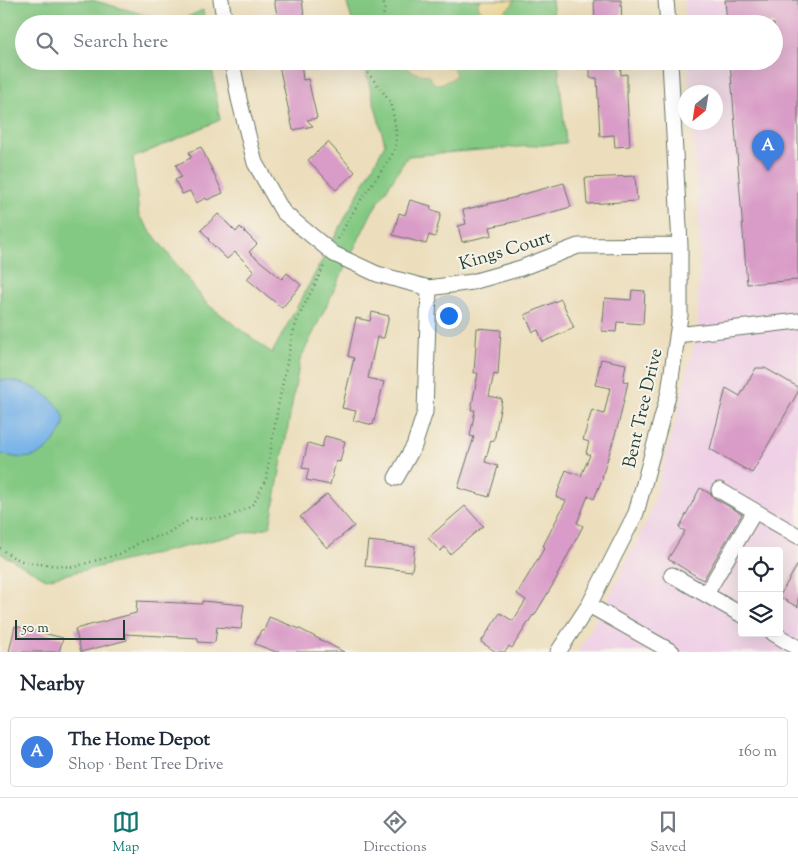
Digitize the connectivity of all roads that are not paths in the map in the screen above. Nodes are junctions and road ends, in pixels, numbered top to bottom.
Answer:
1 (221, 0) edge
2 (666, 0) edge
3 (224, 15) edge
4 (667, 15) edge
5 (234, 70) edge
6 (670, 70) edge
7 (680, 245) junction
8 (429, 288) junction
9 (798, 322) edge
10 (677, 335) junction
11 (396, 478) dead end
12 (719, 490) dead end
13 (755, 511) junction
14 (798, 536) edge
15 (672, 574) dead end
16 (706, 594) junction
17 (589, 605) junction
18 (738, 613) edge
19 (780, 637) edge
20 (798, 648) edge
21 (558, 652) edge
22 (672, 652) edge

1 - 3 street
2 - 4 street
5 - 8 street, Kings Court
6 - 7 street, Bent Tree Drive
7 - 8 street, Kings Court
7 - 10 street, Bent Tree Drive
8 - 11 street
9 - 10 street
10 - 17 street, Bent Tree Drive
12 - 13 street
13 - 14 street
13 - 16 street
15 - 16 street
16 - 18 street
17 - 21 street, Bent Tree Drive
17 - 22 street
19 - 20 street

